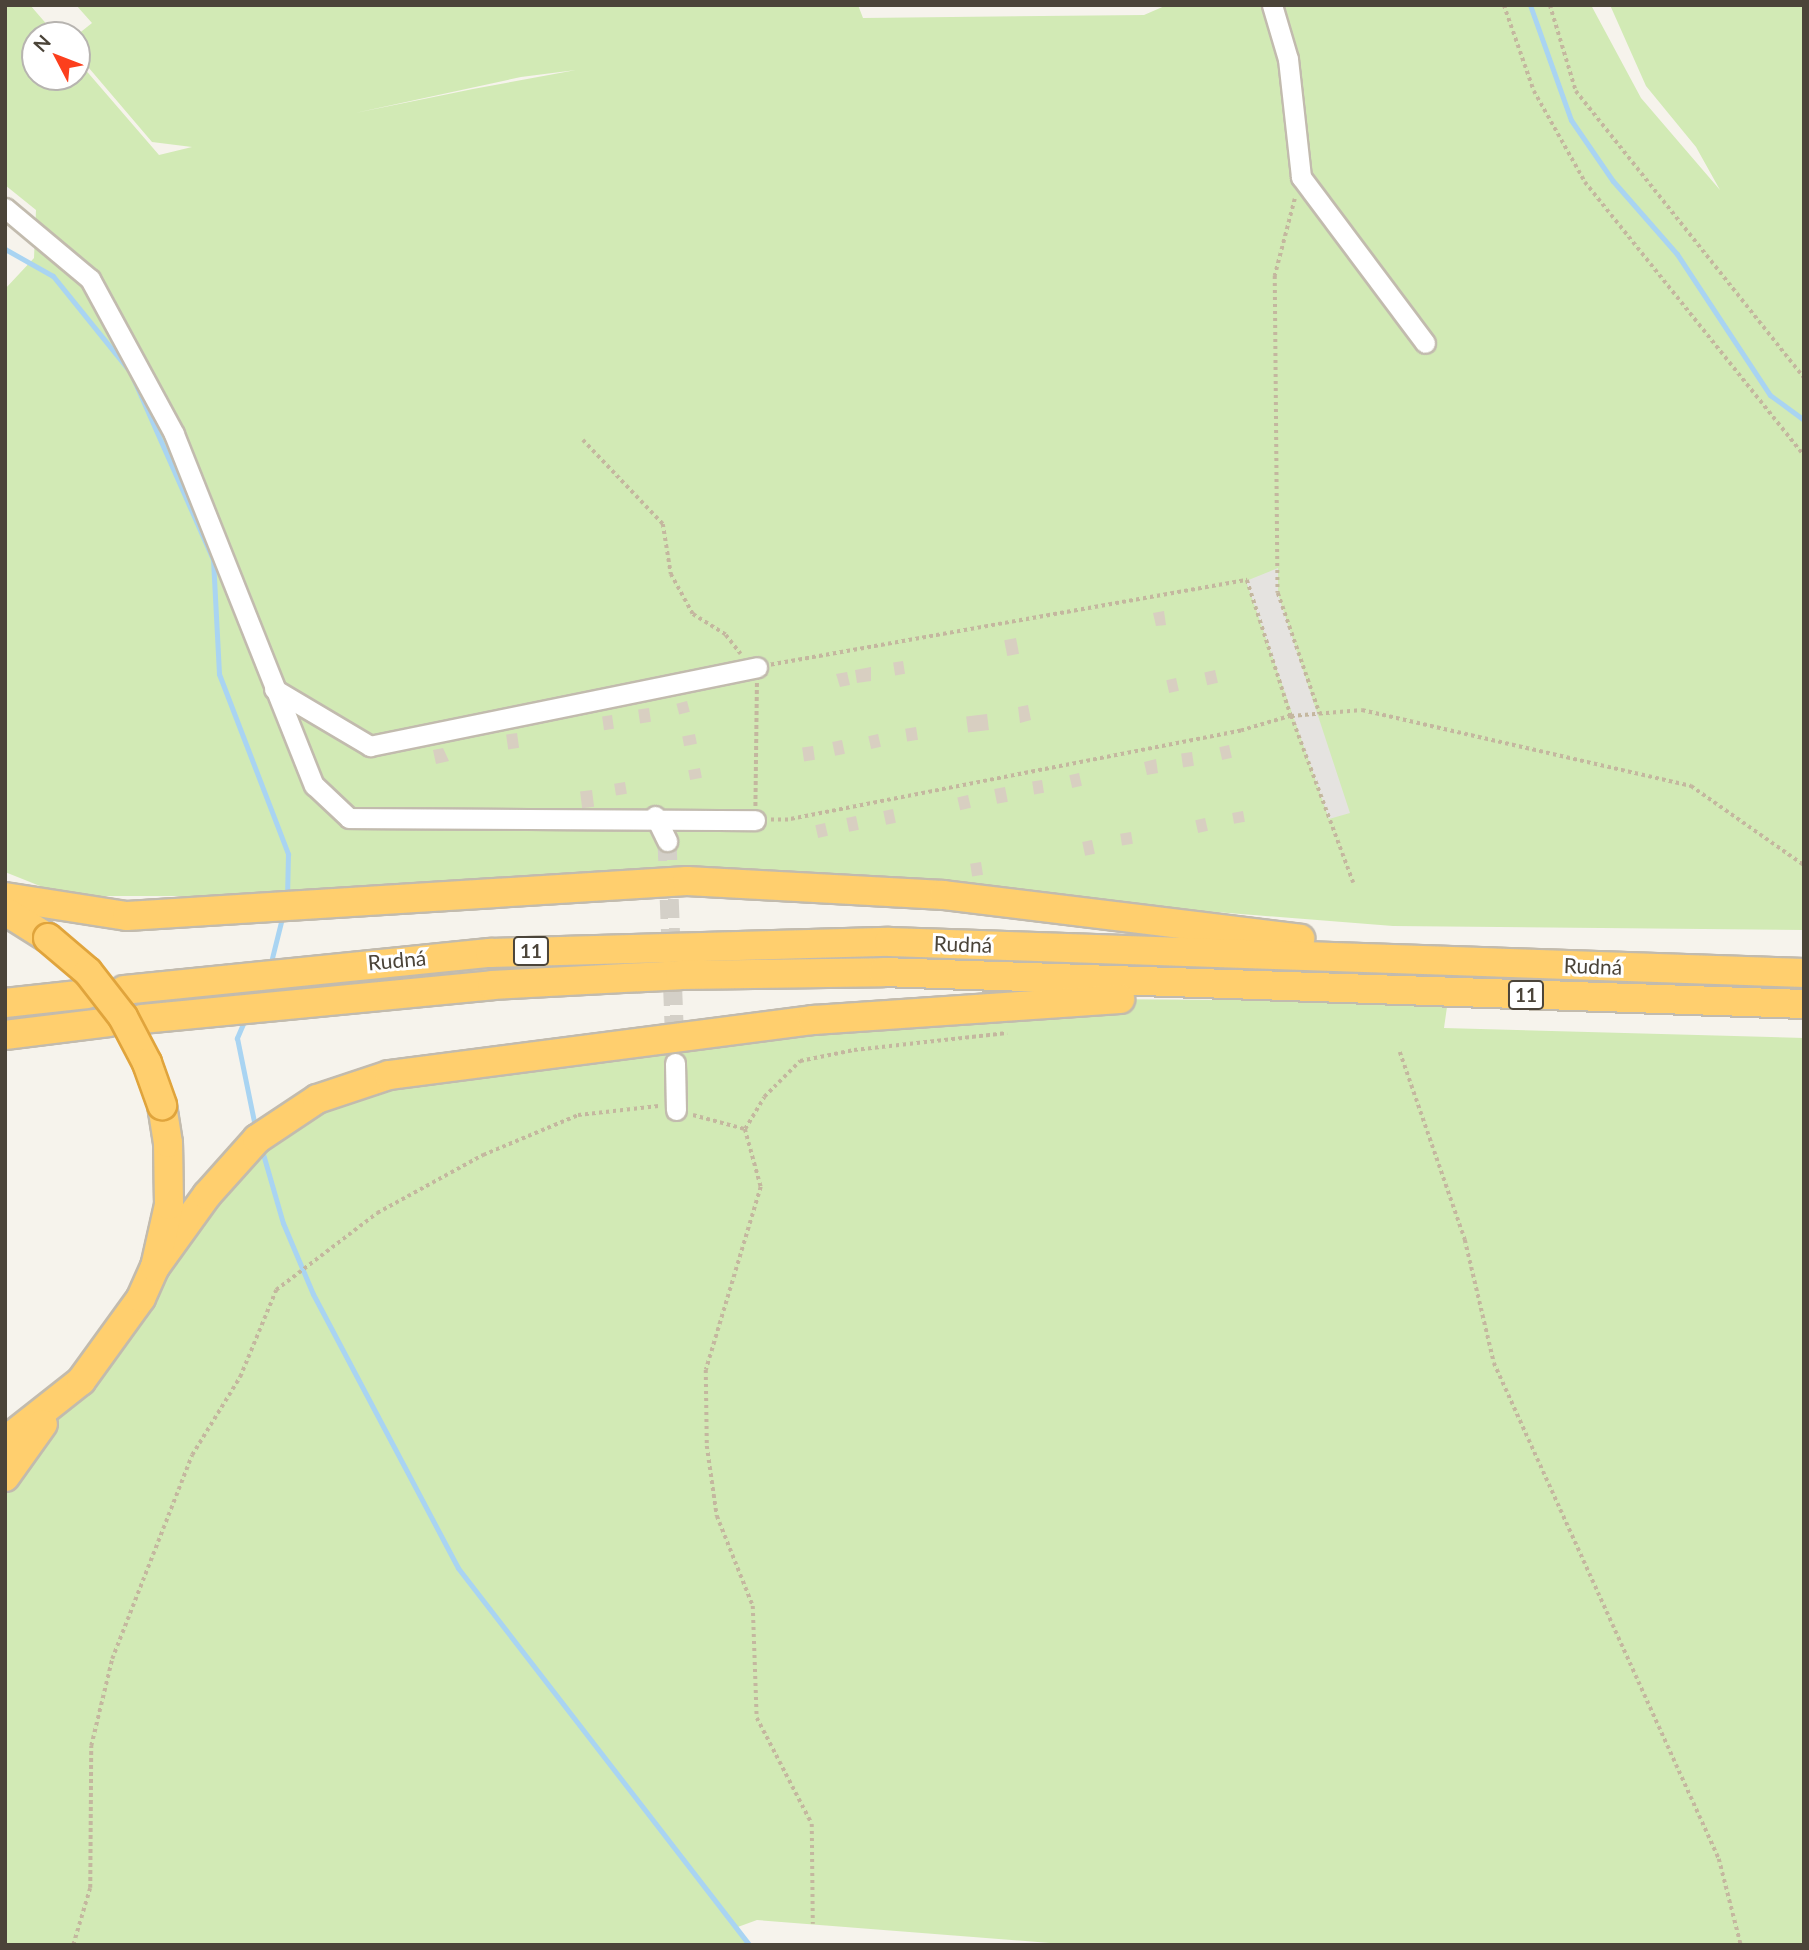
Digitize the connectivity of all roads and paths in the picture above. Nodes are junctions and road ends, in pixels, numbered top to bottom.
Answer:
1 (1272, 5) edge
2 (1504, 5) edge
3 (1550, 5) edge
4 (1301, 177) junction
5 (5, 208) edge
6 (1425, 343) dead end
7 (1804, 378) edge
8 (583, 440) dead end
9 (1804, 455) edge
10 (750, 663) junction
11 (274, 689) junction
12 (1320, 714) junction
13 (1291, 716) junction
14 (656, 816) junction
15 (755, 820) junction
16 (667, 841) tunnel mouth
17 (1804, 864) edge
18 (1353, 883) dead end
19 (5, 897) edge
20 (5, 911) edge
21 (1480, 962) junction
22 (1804, 973) edge
23 (1248, 986) junction
24 (124, 990) dead end
25 (88, 994) dead end
26 (5, 1003) edge
27 (1804, 1004) edge
28 (142, 1019) dead end
29 (109, 1022) dead end
30 (1007, 1033) dead end
31 (5, 1035) edge
32 (1399, 1052) dead end
33 (675, 1063) tunnel mouth
34 (676, 1110) junction
35 (746, 1129) junction
36 (155, 1266) junction
37 (57, 1404) junction
38 (5, 1441) edge
39 (5, 1477) edge
40 (813, 1924) dead end
41 (73, 1945) edge
42 (1741, 1945) edge

1 - 4 lane
2 - 9 path
3 - 7 path
4 - 6 lane
4 - 12 path
5 - 11 lane
8 - 10 path
10 - 11 lane
10 - 13 path
10 - 15 path
11 - 14 lane
12 - 13 path
12 - 17 path
13 - 15 path
13 - 18 path
14 - 15 lane
14 - 16 lane
19 - 21 highway
20 - 36 highway, bridge
21 - 22 highway, Rudná / 11
21 - 24 highway, Rudná / 11
23 - 27 highway, Rudná / 11
23 - 28 highway, Rudná / 11
23 - 36 highway
25 - 26 highway
29 - 31 highway
30 - 35 path
32 - 42 path
33 - 34 lane
34 - 35 path
34 - 41 path
35 - 40 path
36 - 37 highway
37 - 38 highway
37 - 39 highway

